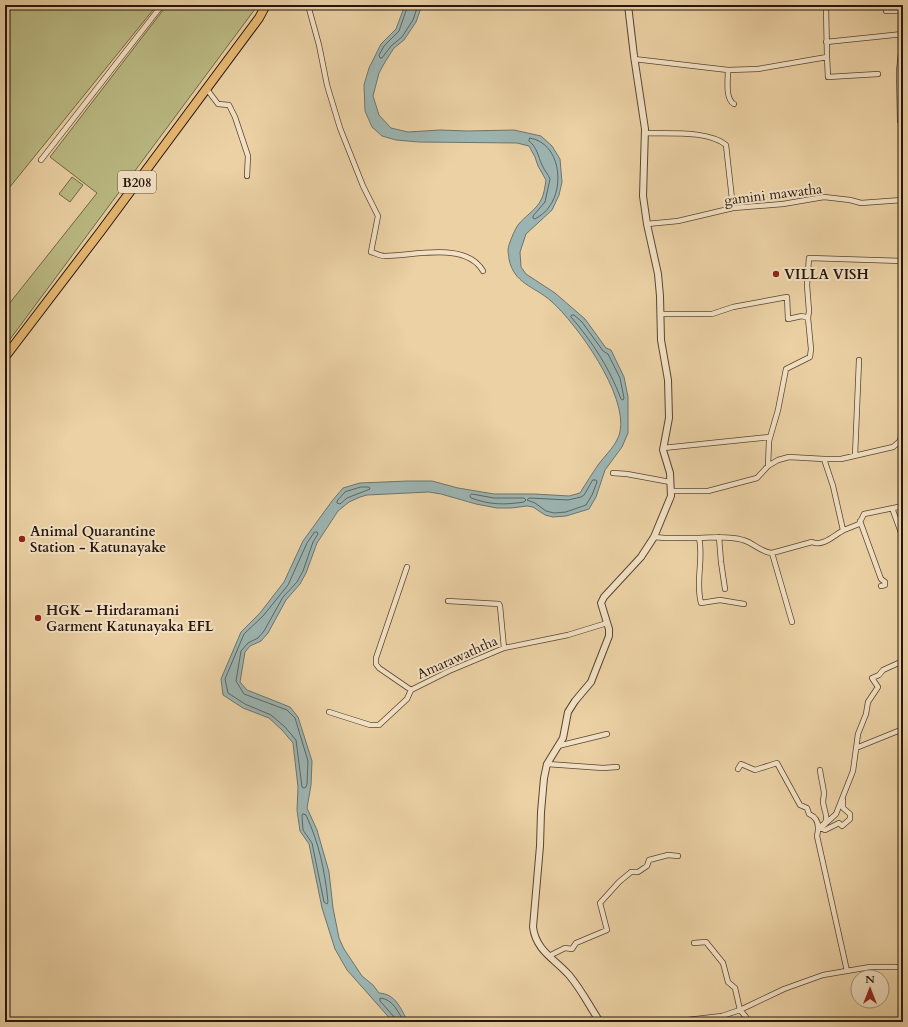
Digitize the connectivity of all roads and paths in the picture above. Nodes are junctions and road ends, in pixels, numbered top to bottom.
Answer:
1 (162, 5) edge
2 (266, 5) edge
3 (308, 5) edge
4 (628, 5) edge
5 (826, 5) edge
6 (886, 11) dead end
7 (903, 11) edge
8 (903, 35) edge
9 (826, 42) junction
10 (827, 57) junction
11 (634, 59) junction
12 (728, 70) junction
13 (878, 74) dead end
14 (206, 88) junction
15 (734, 104) dead end
16 (900, 121) dead end
17 (645, 133) junction
18 (41, 160) dead end
19 (247, 176) dead end
20 (902, 200) edge
21 (733, 208) junction
22 (647, 224) junction
23 (903, 261) edge
24 (484, 271) dead end
25 (660, 314) junction
26 (808, 318) junction
27 (5, 357) edge
28 (859, 360) dead end
29 (903, 428) edge
30 (770, 437) junction
31 (663, 448) junction
32 (855, 456) junction
33 (824, 459) junction
34 (768, 466) junction
35 (613, 472) dead end
36 (670, 482) junction
37 (670, 491) junction
38 (903, 506) edge
39 (892, 508) junction
40 (860, 521) junction
41 (843, 530) junction
42 (654, 536) junction
43 (719, 537) junction
44 (699, 538) junction
45 (903, 538) edge
46 (772, 552) junction
47 (407, 567) dead end
48 (881, 586) dead end
49 (725, 589) dead end
50 (448, 601) dead end
51 (744, 604) dead end
52 (607, 622) junction
53 (792, 622) dead end
54 (504, 648) junction
55 (903, 661) edge
56 (411, 690) junction
57 (329, 712) dead end
58 (903, 729) edge
59 (607, 734) dead end
60 (558, 746) junction
61 (856, 748) junction
62 (547, 764) junction
63 (617, 767) dead end
64 (738, 769) dead end
65 (820, 770) dead end
66 (844, 793) junction
67 (824, 825) junction
68 (819, 828) junction
69 (678, 856) dead end
70 (694, 943) dead end
71 (549, 956) junction
72 (903, 967) edge
73 (847, 971) junction
74 (740, 1010) junction
75 (600, 1022) edge
76 (670, 1022) edge
77 (747, 1022) edge

1 - 18 street
2 - 14 main road, B208
3 - 24 street
4 - 11 street
5 - 9 street
6 - 7 street
8 - 9 street
8 - 16 street
9 - 10 street
10 - 12 street
10 - 13 street
11 - 12 street
11 - 17 street
12 - 15 street
14 - 19 street
14 - 27 main road, B208
17 - 21 street
17 - 22 street
20 - 21 street, gamini mawatha
21 - 22 street, gamini mawatha
22 - 25 street
23 - 26 street
25 - 26 street
25 - 31 street
26 - 30 street
28 - 32 street
29 - 32 street
30 - 31 street
30 - 34 street
31 - 36 street
32 - 33 street
33 - 34 street
33 - 41 street
34 - 37 street
35 - 36 street
36 - 37 street
37 - 42 street
38 - 39 street
39 - 40 street
39 - 45 street
40 - 41 street
40 - 48 street
41 - 46 street
42 - 44 street
42 - 52 street
43 - 44 street
43 - 46 street
43 - 49 street
44 - 51 street
46 - 53 street
47 - 56 street, Amarawaththa
50 - 54 street
52 - 54 street, Amarawaththa
52 - 60 street
54 - 56 street, Amarawaththa
55 - 61 street
56 - 57 street
58 - 61 street
59 - 60 street
60 - 62 street
61 - 66 street
62 - 63 street
62 - 71 street
64 - 68 street
65 - 67 street
66 - 67 street
66 - 68 street
67 - 68 street
68 - 73 street
69 - 71 street
70 - 74 street
71 - 75 street
72 - 73 street
73 - 74 street
74 - 76 street
74 - 77 street

